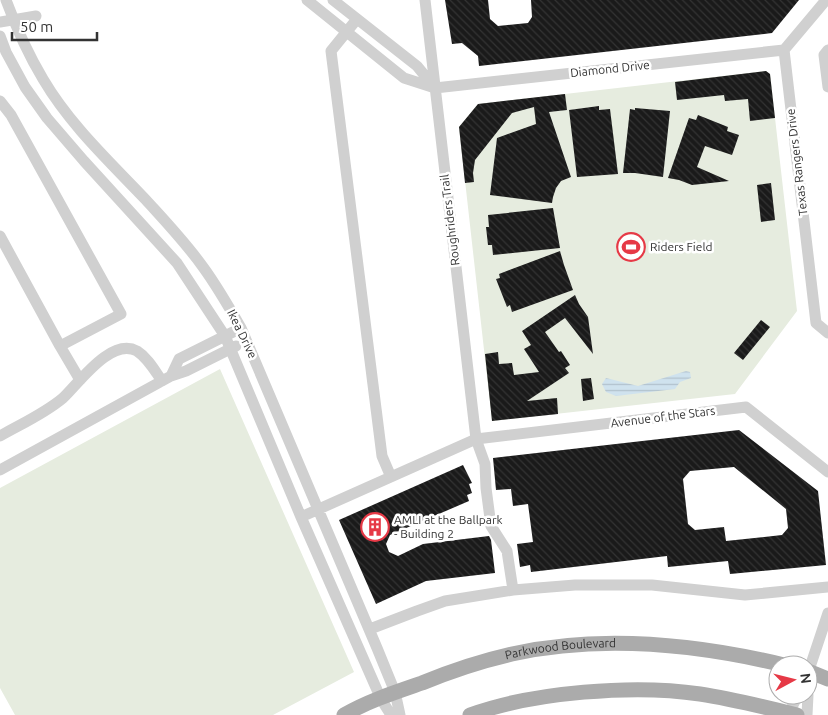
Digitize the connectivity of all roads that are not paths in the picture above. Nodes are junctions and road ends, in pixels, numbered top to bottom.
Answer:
1 (6, 0) edge
2 (307, 0) edge
3 (333, 0) edge
4 (425, 0) edge
5 (826, 0) edge
6 (36, 16) dead end
7 (357, 19) junction
8 (14, 20) junction
9 (0, 22) edge
10 (347, 32) junction
11 (0, 36) edge
12 (784, 50) junction
13 (828, 50) edge
14 (435, 88) junction
15 (828, 88) edge
16 (0, 101) edge
17 (11, 115) junction
18 (0, 121) edge
19 (0, 236) edge
20 (241, 328) junction
21 (828, 333) edge
22 (225, 336) junction
23 (246, 340) junction
24 (60, 346) junction
25 (231, 348) junction
26 (166, 378) junction
27 (80, 380) junction
28 (0, 436) edge
29 (476, 439) junction
30 (0, 470) edge
31 (828, 472) edge
32 (391, 477) junction
33 (318, 510) junction
34 (301, 517) junction
35 (828, 587) edge
36 (513, 590) junction
37 (828, 613) edge
38 (370, 629) junction
39 (814, 655) edge
40 (768, 662) edge
41 (395, 692) junction
42 (381, 699) junction
43 (792, 714) edge
44 (344, 715) edge
45 (391, 715) edge
46 (400, 715) edge
47 (470, 715) edge

1 - 8 street, Ikea Drive
2 - 10 street
3 - 7 street
4 - 14 street, Roughriders Trail
5 - 12 street
6 - 8 street
7 - 10 street
7 - 14 street
8 - 9 street
8 - 20 street, Ikea Drive
10 - 14 street
10 - 32 street
11 - 22 street, Ikea Drive
12 - 14 street, Diamond Drive
12 - 21 street, Texas Rangers Drive
13 - 15 street
14 - 29 street, Roughriders Trail
16 - 17 street
17 - 18 street
17 - 24 street
19 - 24 street
20 - 22 street
20 - 23 street, Ikea Drive
22 - 25 street, Ikea Drive
22 - 26 street
23 - 25 street
23 - 33 street, Ikea Drive
24 - 27 street
25 - 26 street
25 - 34 street, Ikea Drive
26 - 27 street
26 - 30 street
27 - 28 street
29 - 31 street, Avenue of the Stars
29 - 32 street, Avenue of the Stars
29 - 36 street, Roughriders Trail
32 - 33 street, Avenue of the Stars
33 - 34 street, Avenue of the Stars
33 - 38 street, Ikea Drive
34 - 42 street, Ikea Drive
35 - 36 street
36 - 38 street
37 - 39 street
38 - 41 street, Ikea Drive
40 - 41 main road, Parkwood Boulevard
41 - 42 main road, Parkwood Boulevard
41 - 46 street, Ikea Drive
42 - 44 main road, Parkwood Boulevard
42 - 45 street, Ikea Drive
43 - 47 main road

